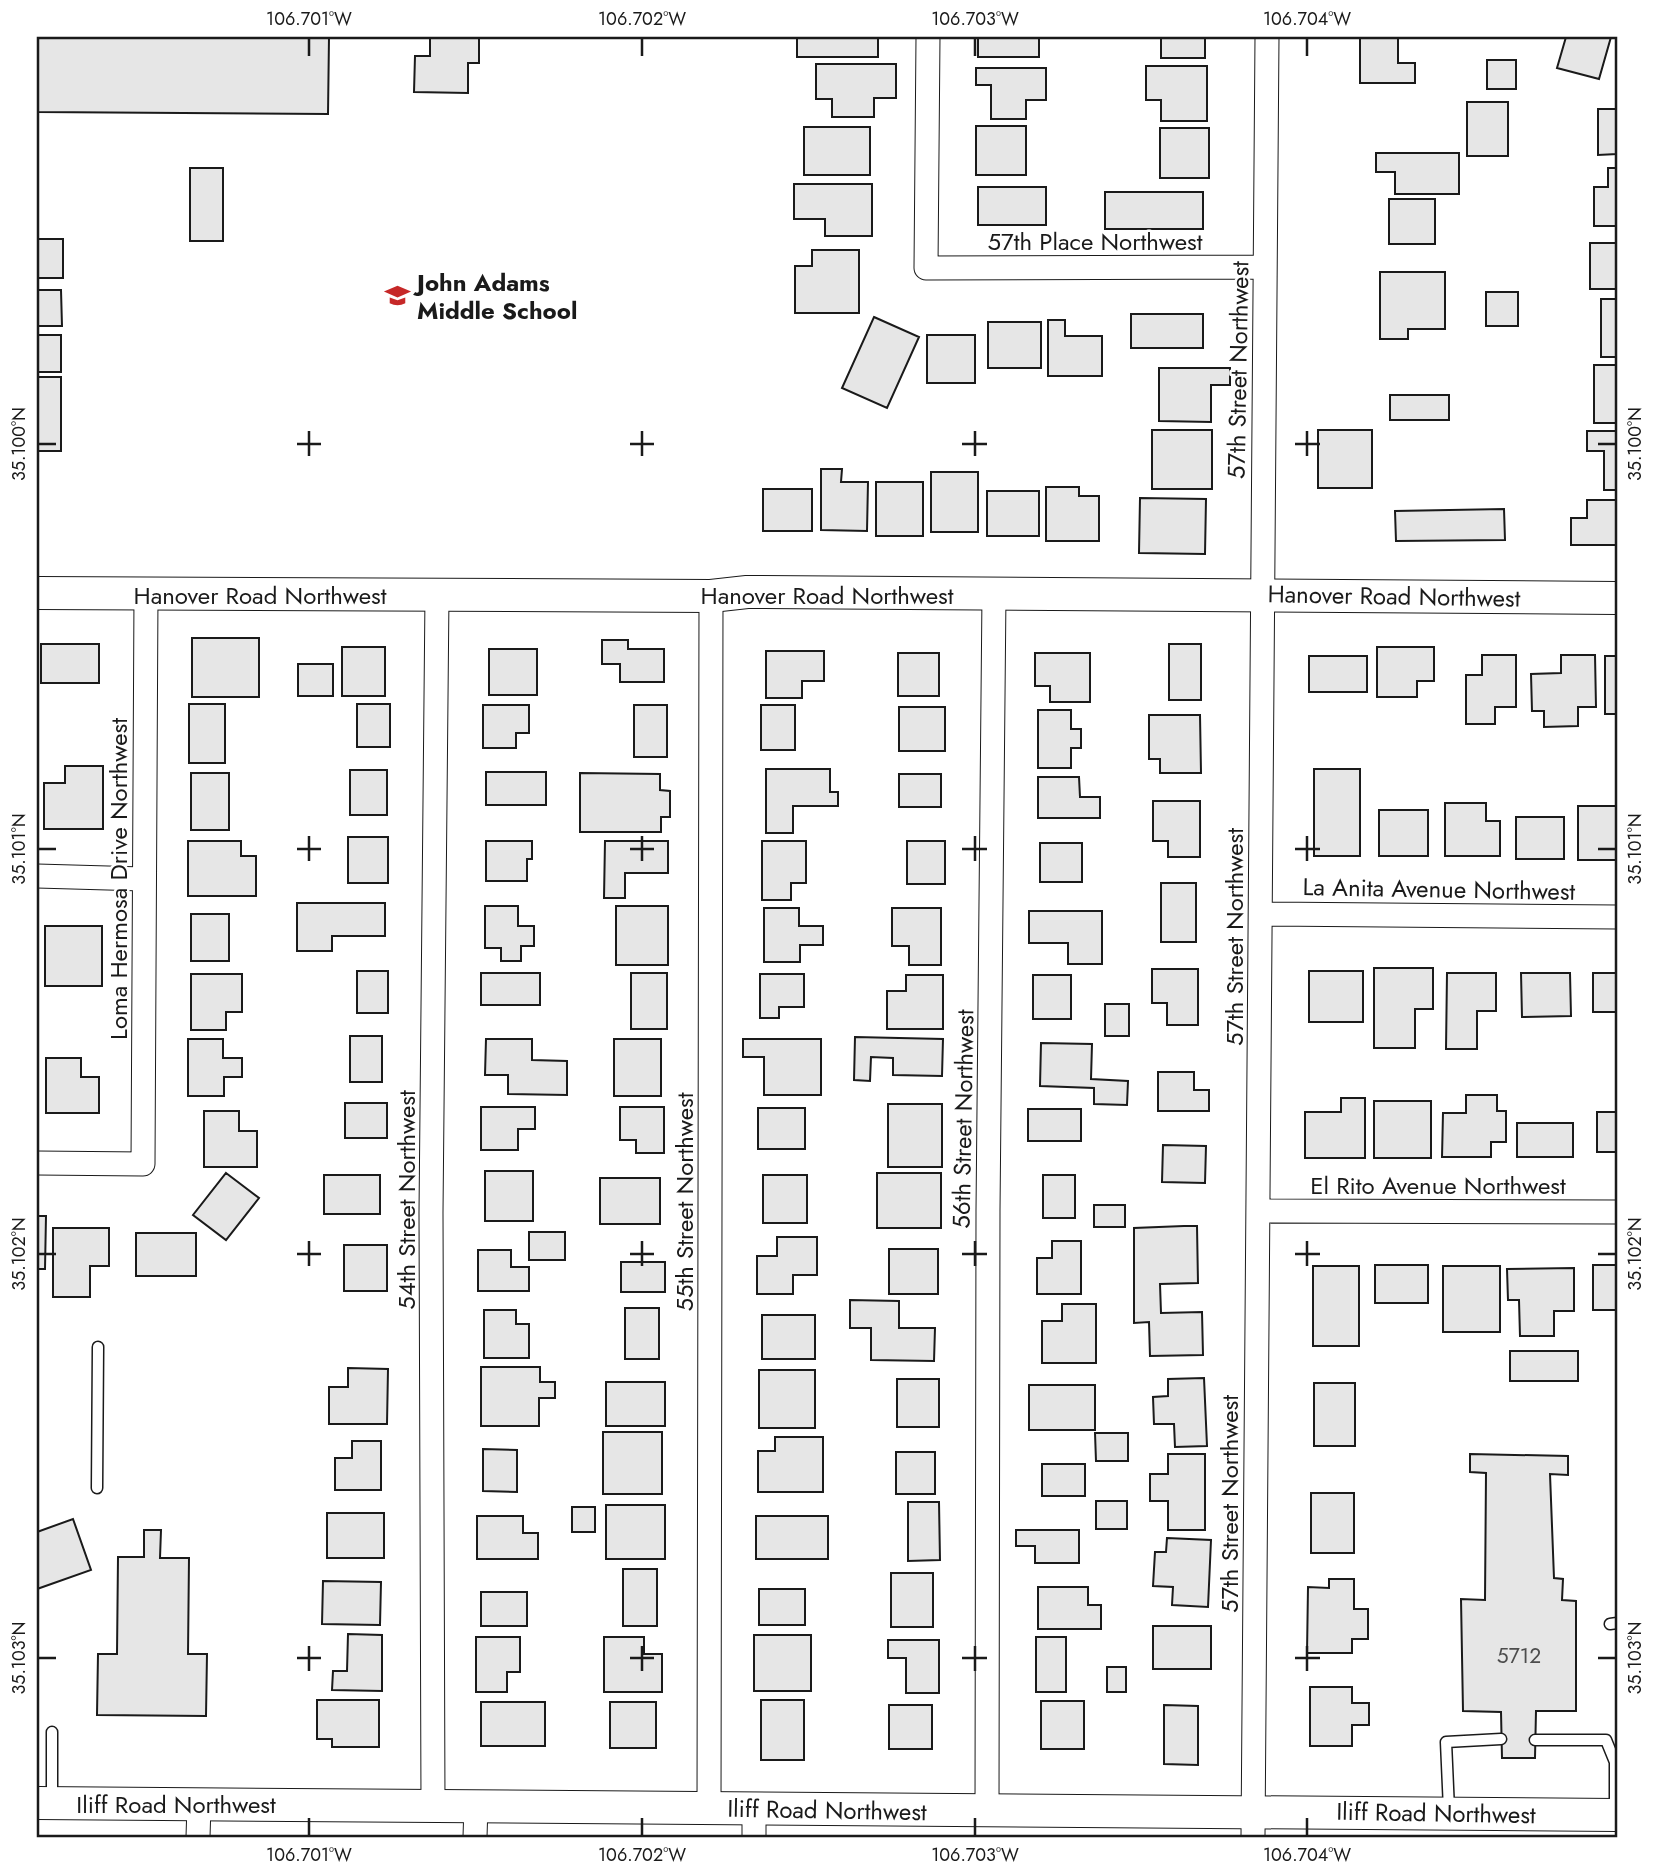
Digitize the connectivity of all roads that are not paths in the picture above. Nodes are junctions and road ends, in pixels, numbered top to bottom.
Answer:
1 (928, 37) edge
2 (1266, 37) edge
3 (1265, 267) junction
4 (37, 593) edge
5 (146, 594) junction
6 (994, 594) junction
7 (1262, 594) junction
8 (437, 595) junction
9 (711, 596) junction
10 (1617, 598) edge
11 (37, 876) edge
12 (143, 879) junction
13 (1261, 914) junction
14 (1617, 917) edge
15 (37, 1163) edge
16 (1258, 1211) junction
17 (1617, 1212) edge
18 (98, 1347) dead end
19 (97, 1488) dead end
20 (52, 1732) dead end
21 (1502, 1739) dead end
22 (1535, 1740) dead end
23 (44, 1803) edge
24 (199, 1805) junction
25 (433, 1805) junction
26 (476, 1805) junction
27 (709, 1808) junction
28 (987, 1811) junction
29 (1449, 1813) junction
30 (1600, 1817) edge
31 (754, 1823) edge
32 (1253, 1824) edge
33 (198, 1837) edge
34 (475, 1837) edge

1 - 3 street, 57th Place Northwest
2 - 3 street, 57th Street Northwest
3 - 7 street, 57th Street Northwest
4 - 5 street, Hanover Road Northwest
5 - 8 street, Hanover Road Northwest
5 - 12 street, Loma Hermosa Drive Northwest
6 - 7 street, Hanover Road Northwest
6 - 9 street, Hanover Road Northwest
6 - 28 street, 56th Street Northwest
7 - 10 street, Hanover Road Northwest
7 - 13 street, 57th Street Northwest
8 - 9 street, Hanover Road Northwest
8 - 25 street, 54th Street Northwest
9 - 27 street, 55th Street Northwest
11 - 12 street
12 - 15 street, Loma Hermosa Drive Northwest
13 - 14 street, La Anita Avenue Northwest
13 - 16 street, 57th Street Northwest
16 - 17 street, El Rito Avenue Northwest
16 - 32 street, 57th Street Northwest
18 - 19 lane
20 - 23 lane
21 - 29 lane
22 - 30 lane
23 - 24 street, Iliff Road Northwest
24 - 25 street, Iliff Road Northwest
24 - 33 street
25 - 26 street, Iliff Road Northwest
26 - 27 street, Iliff Road Northwest
26 - 34 street
27 - 31 street, Iliff Road Northwest
28 - 31 street, Iliff Road Northwest
28 - 32 street, Iliff Road Northwest
29 - 30 street, Iliff Road Northwest
29 - 32 street, Iliff Road Northwest

